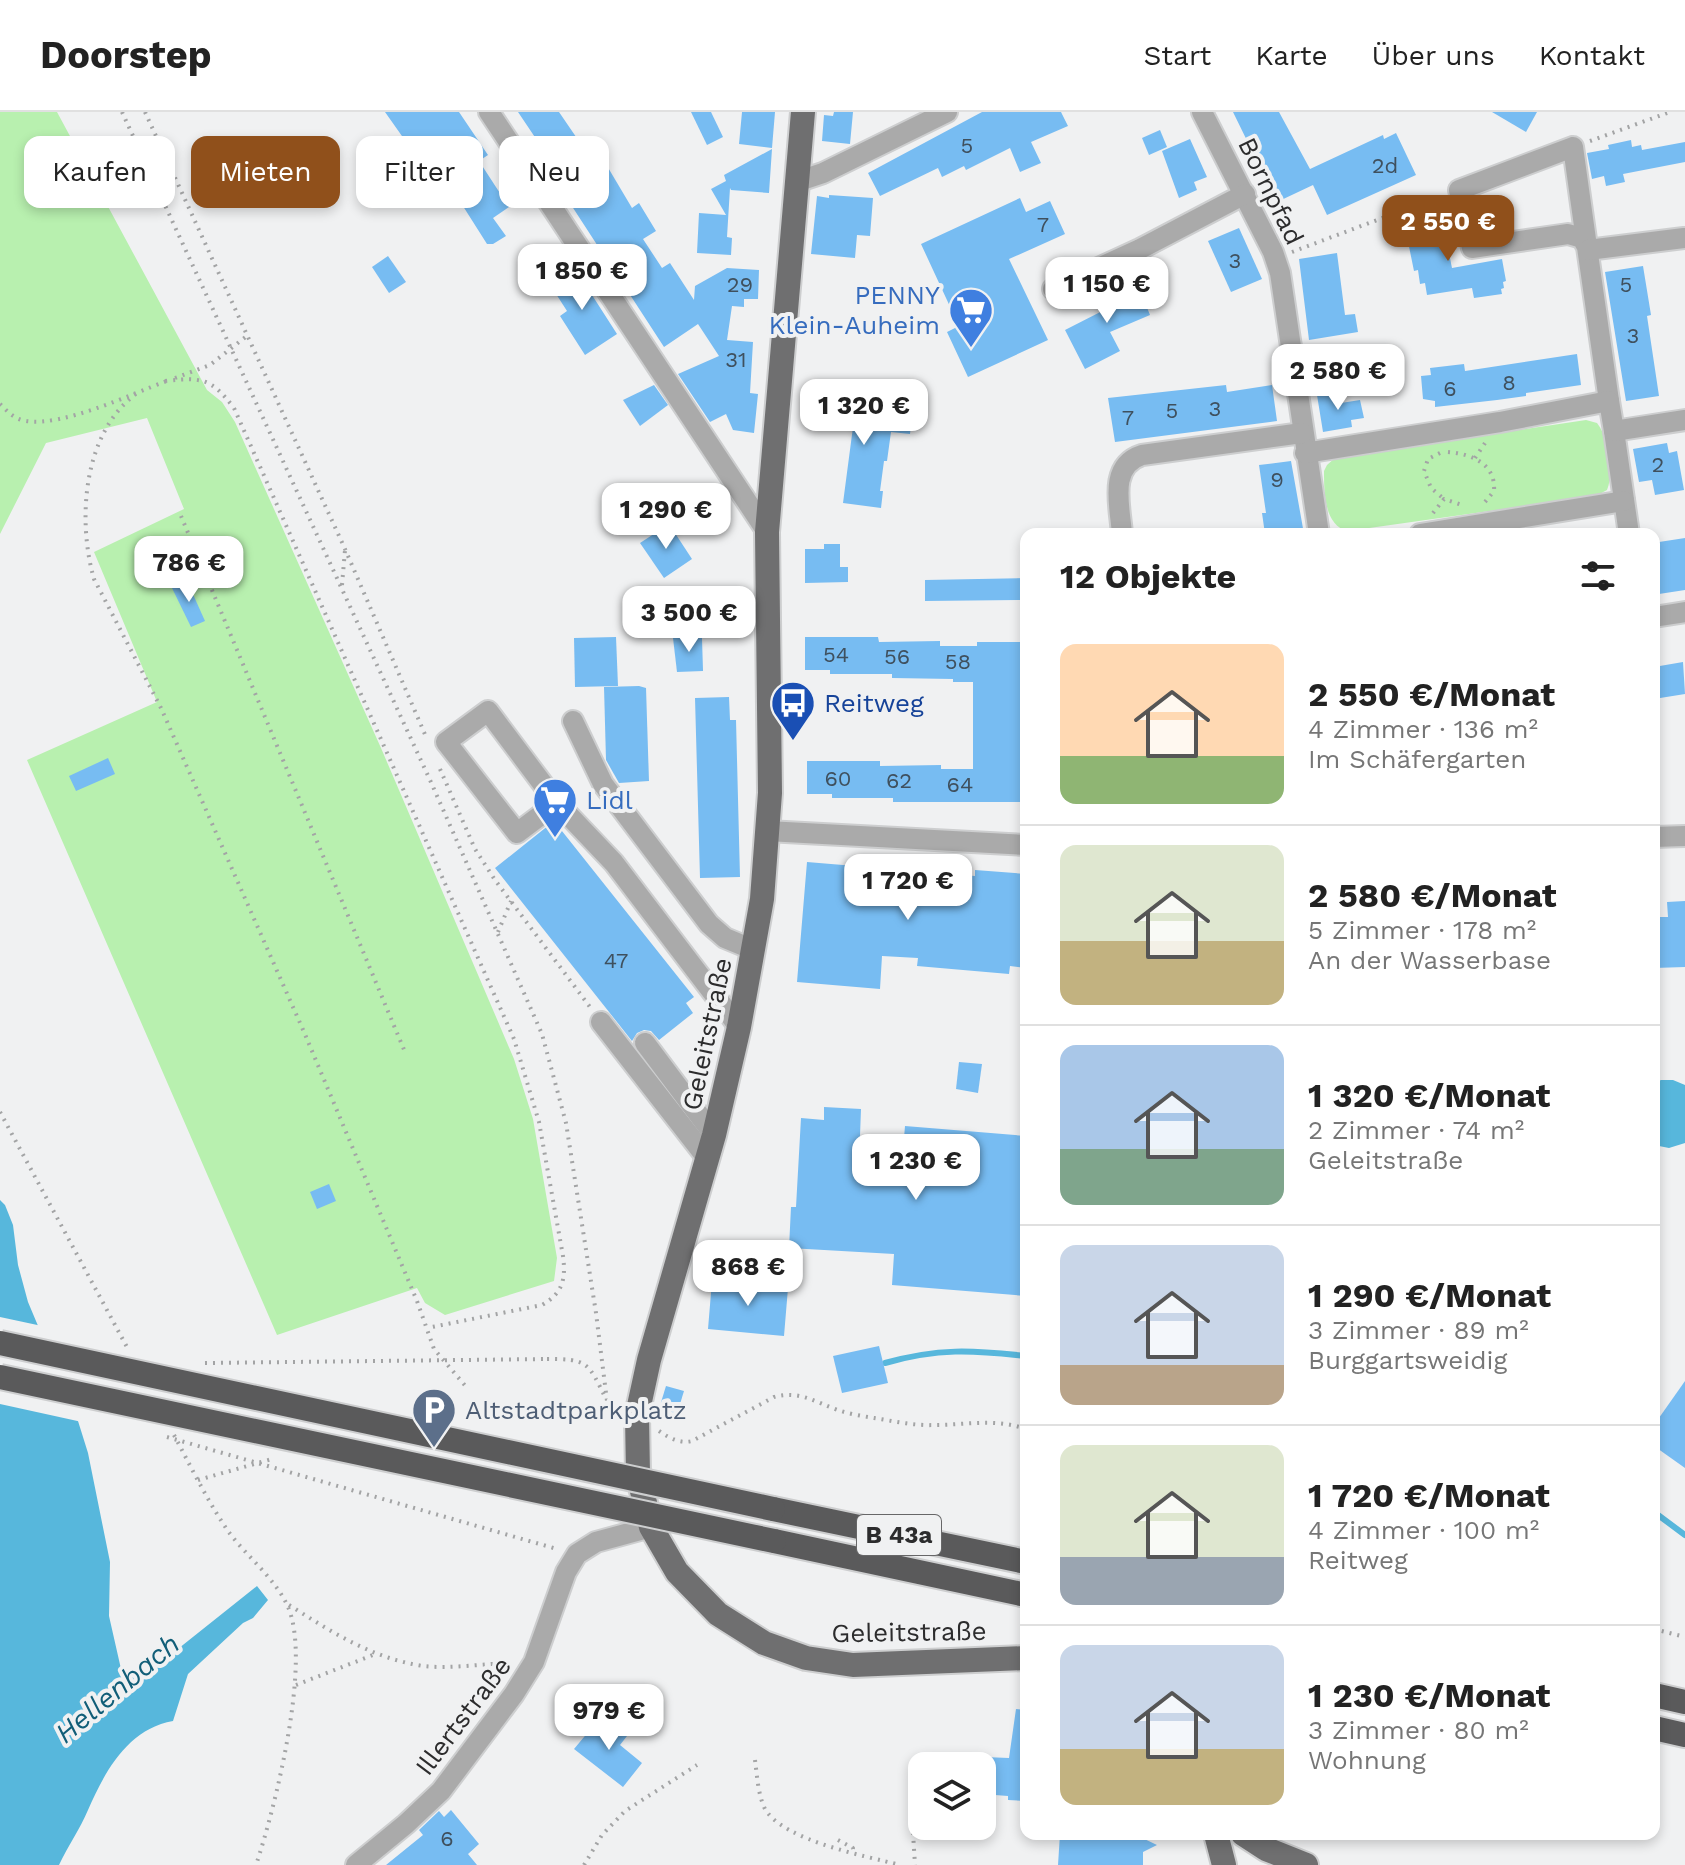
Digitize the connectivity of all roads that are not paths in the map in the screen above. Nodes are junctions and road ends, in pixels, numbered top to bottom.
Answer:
1 (489, 112) edge
2 (803, 112) edge
3 (947, 112) edge
4 (1202, 112) edge
5 (796, 182) junction
6 (1245, 194) junction
7 (1684, 238) edge
8 (1588, 248) junction
9 (1053, 289) dead end
10 (1609, 401) junction
11 (1685, 420) edge
12 (1614, 431) junction
13 (1304, 443) junction
14 (1624, 501) junction
15 (1121, 528) edge
16 (1318, 528) edge
17 (1457, 528) edge
18 (1628, 528) edge
19 (767, 532) junction
20 (1685, 612) edge
21 (1660, 616) edge
22 (573, 721) dead end
23 (557, 803) junction
24 (767, 831) junction
25 (1685, 836) edge
26 (1660, 837) edge
27 (1020, 845) edge
28 (754, 950) junction
29 (601, 1022) road end
30 (739, 1027) junction
31 (645, 1043) dead end
32 (710, 1146) junction
33 (0, 1343) edge
34 (0, 1377) edge
35 (651, 1527) junction
36 (1020, 1561) edge
37 (1020, 1594) edge
38 (1020, 1658) edge
39 (1660, 1696) edge
40 (1685, 1702) edge
41 (1660, 1729) edge
42 (1685, 1735) edge
43 (1218, 1840) edge
44 (1242, 1840) edge
45 (1251, 1840) edge
46 (356, 1865) edge
47 (1224, 1865) edge
48 (1248, 1865) edge
49 (1306, 1865) edge

1 - 19 street
2 - 5 main road, Geleitstraße
3 - 5 street
4 - 6 street, Bornpfad
5 - 19 main road, Geleitstraße
6 - 9 street
6 - 13 street, Bornpfad
7 - 8 street
8 - 8 street
8 - 10 street
10 - 12 street
10 - 13 street
11 - 12 street
12 - 14 street
13 - 15 street
13 - 16 street, Bornpfad
14 - 17 street
14 - 18 street
19 - 24 main road, Geleitstraße
20 - 21 street
22 - 28 street
23 - 23 street
23 - 30 street
24 - 27 street
24 - 28 main road, Geleitstraße
25 - 26 street
28 - 30 main road, Geleitstraße
29 - 32 street
30 - 32 main road, Geleitstraße
31 - 32 street
32 - 35 main road, Geleitstraße
33 - 36 highway, B 43a, bridge
34 - 37 highway, B 43a, bridge
35 - 38 main road, Geleitstraße
35 - 46 street, Illertstraße
39 - 40 highway
41 - 42 highway
43 - 47 main road
44 - 48 main road
45 - 49 main road

